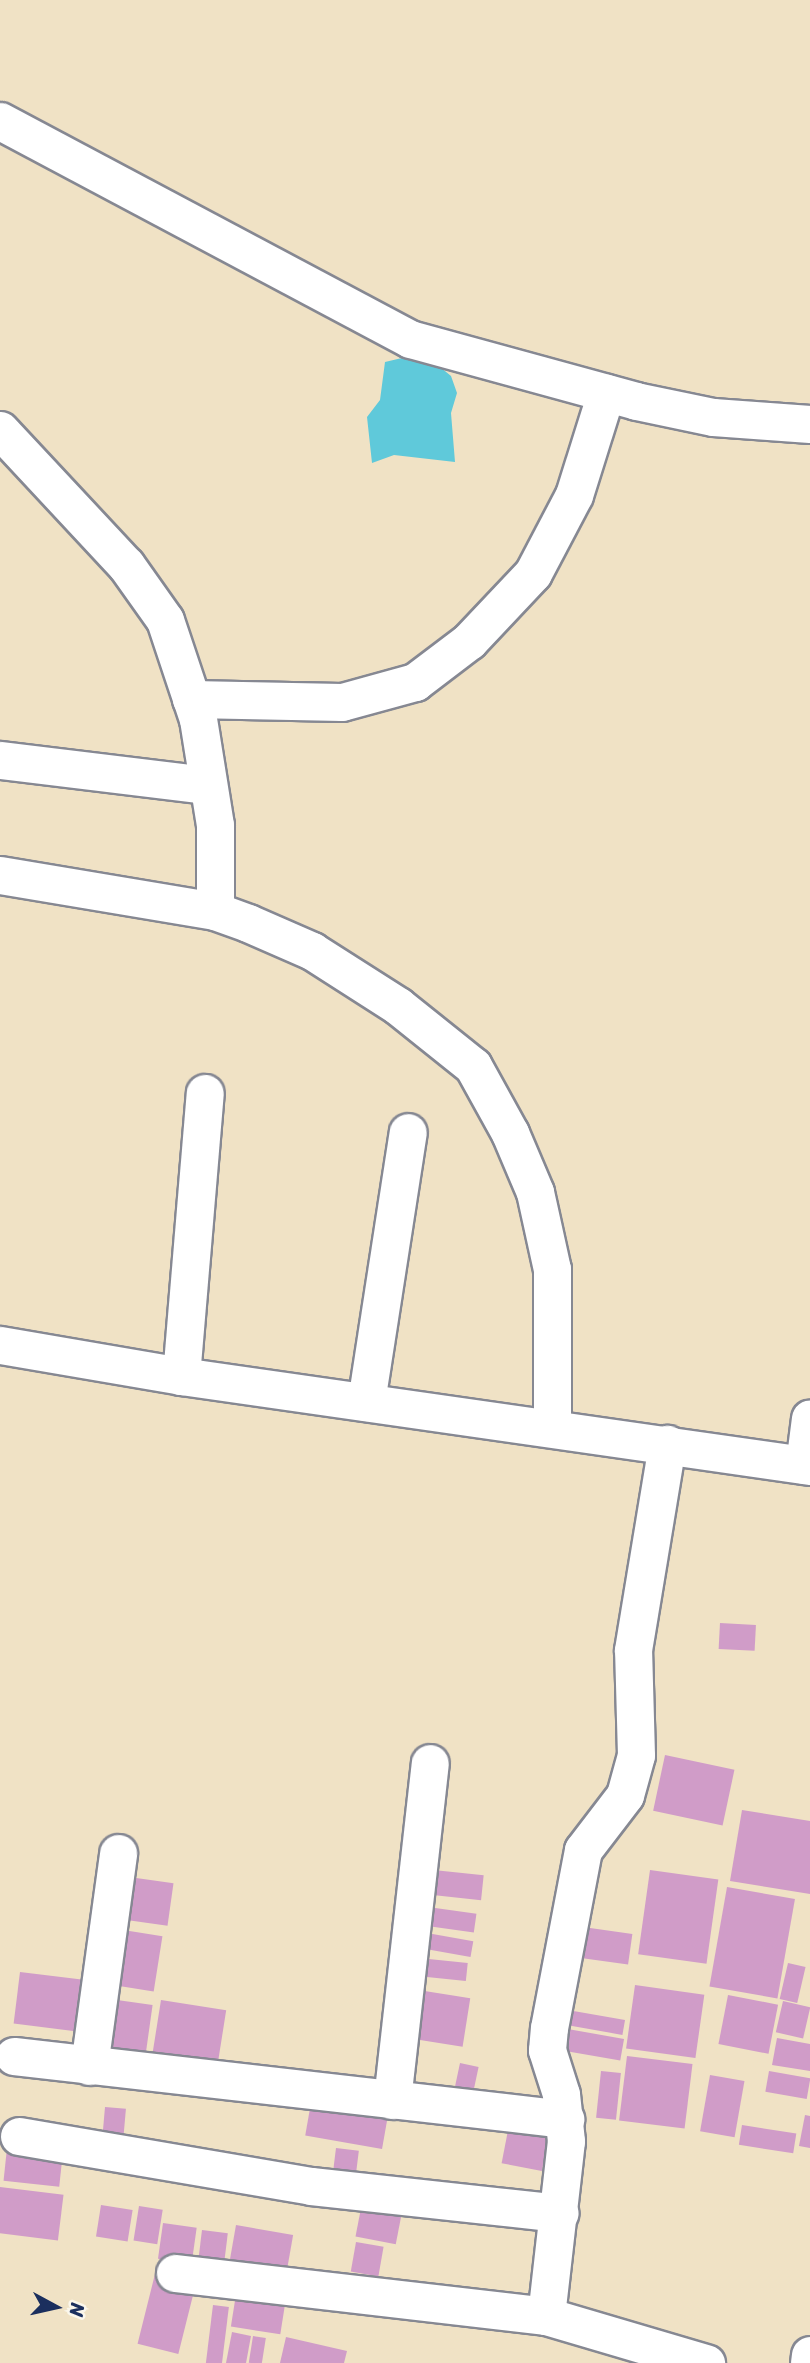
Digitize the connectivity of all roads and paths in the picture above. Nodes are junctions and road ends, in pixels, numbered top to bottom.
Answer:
1 (0, 121) edge
2 (606, 393) junction
3 (810, 424) edge
4 (0, 430) edge
5 (191, 699) junction
6 (0, 760) edge
7 (208, 785) junction
8 (0, 875) edge
9 (215, 911) junction
10 (205, 1093) dead end
11 (408, 1132) dead end
12 (0, 1345) edge
13 (181, 1376) junction
14 (366, 1402) junction
15 (810, 1418) edge
16 (552, 1427) junction
17 (667, 1444) junction
18 (807, 1465) edge
19 (430, 1763) dead end
20 (118, 1853) dead end
21 (14, 2056) dead end
22 (89, 2066) junction
23 (392, 2100) junction
24 (565, 2119) junction
25 (19, 2136) dead end
26 (560, 2213) junction
27 (175, 2273) dead end
28 (546, 2316) junction
29 (810, 2355) edge
30 (656, 2356) edge
31 (706, 2363) edge
32 (809, 2363) edge

1 - 2 street
2 - 3 street
2 - 5 street
4 - 5 street
5 - 7 street
6 - 7 street
7 - 9 street
8 - 9 street
9 - 16 street
10 - 13 street
11 - 14 street
12 - 13 street
13 - 14 street
14 - 16 street
15 - 18 street
16 - 17 street
17 - 18 street
17 - 24 street
19 - 23 street
20 - 22 street
21 - 22 street
22 - 23 street
23 - 24 street
24 - 26 street
25 - 26 street
26 - 28 street
27 - 28 street
28 - 30 street
29 - 32 street
30 - 31 street

